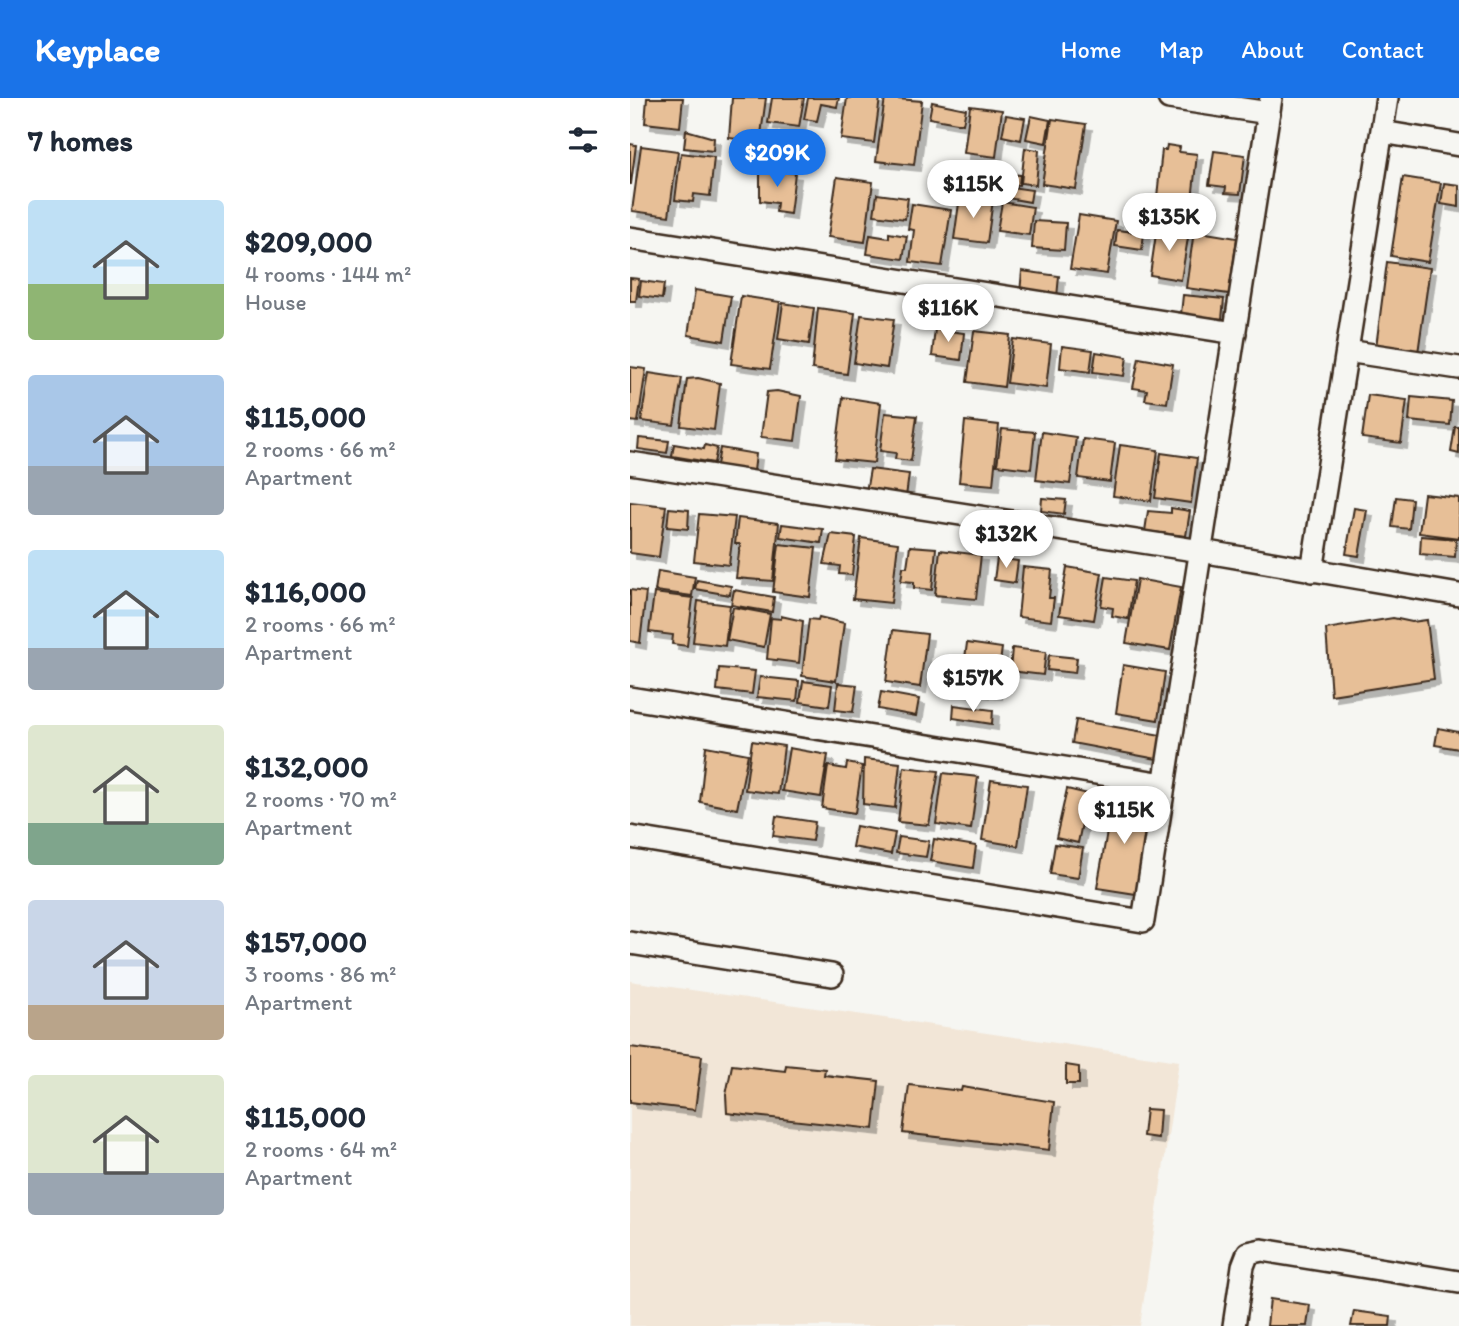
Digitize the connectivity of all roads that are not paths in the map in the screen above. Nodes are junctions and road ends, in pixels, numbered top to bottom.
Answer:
1 (1169, 98) edge
2 (1387, 98) edge
3 (1270, 106) edge
4 (1382, 132) junction
5 (1459, 145) edge
6 (630, 238) edge
7 (1235, 333) junction
8 (1347, 351) junction
9 (1459, 368) edge
10 (630, 463) edge
11 (1201, 551) junction
12 (1312, 571) junction
13 (1459, 595) edge
14 (630, 698) edge
15 (1164, 784) junction
16 (630, 837) edge
17 (630, 943) edge
18 (832, 975) dead end
19 (1459, 1282) edge
20 (1234, 1326) edge

1 - 3 street
2 - 4 street
3 - 7 street
4 - 5 street
4 - 8 street
6 - 7 street
7 - 11 street
8 - 9 street
8 - 12 street
10 - 11 street
11 - 12 street
11 - 15 street
12 - 13 street
14 - 15 street
15 - 16 street
17 - 18 street
19 - 20 street

